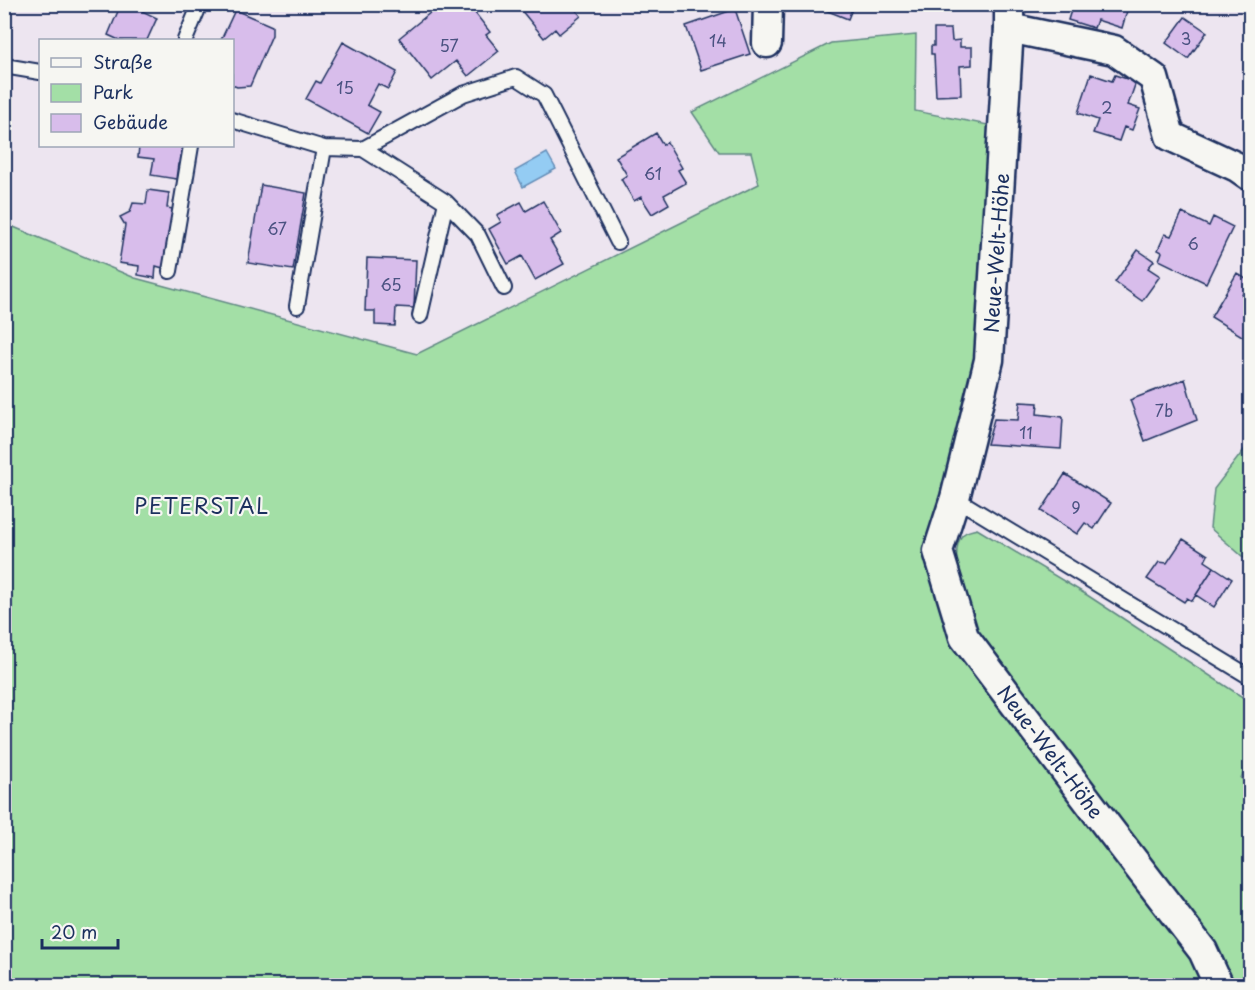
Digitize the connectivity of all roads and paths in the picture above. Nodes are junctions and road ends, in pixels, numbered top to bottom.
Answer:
1 (200, 4) edge
2 (768, 4) edge
3 (1009, 16) edge
4 (185, 39) edge
5 (767, 43) dead end
6 (4, 66) edge
7 (39, 72) edge
8 (234, 121) edge
9 (191, 147) edge
10 (324, 148) junction
11 (363, 149) junction
12 (1251, 176) edge
13 (446, 202) junction
14 (618, 242) dead end
15 (170, 271) dead end
16 (504, 288) dead end
17 (297, 306) dead end
18 (420, 316) dead end
19 (955, 498) junction
20 (1251, 677) edge
21 (1219, 986) edge

1 - 4 lane
2 - 5 street
3 - 12 street
3 - 19 street, Neue-Welt-Höhe
6 - 7 lane
8 - 10 lane
9 - 15 lane
10 - 11 lane
10 - 17 lane
11 - 13 lane
11 - 14 lane
13 - 16 lane
13 - 18 lane
19 - 20 lane
19 - 21 street, Neue-Welt-Höhe

